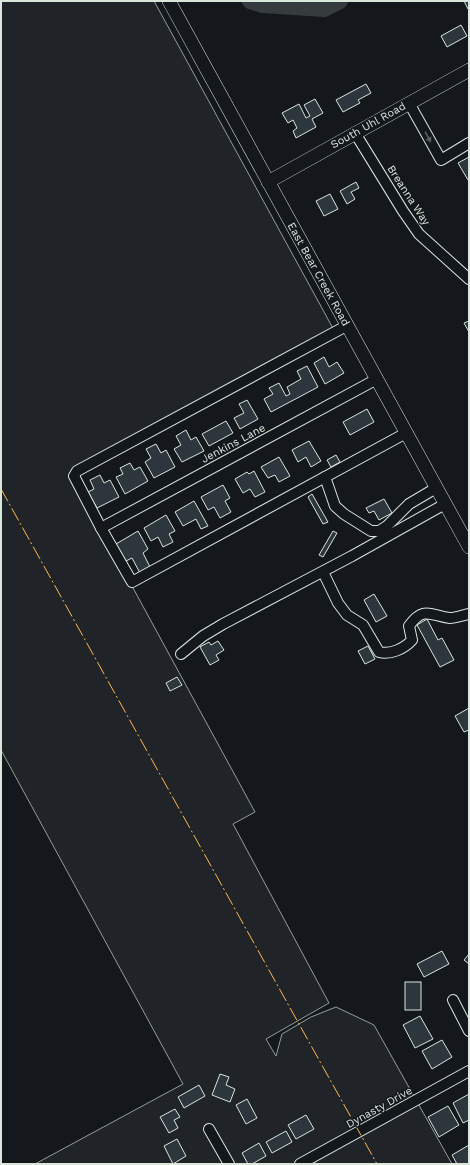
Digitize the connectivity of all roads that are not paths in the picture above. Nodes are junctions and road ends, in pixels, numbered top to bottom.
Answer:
1 (169, 1) edge
2 (469, 70) edge
3 (409, 103) junction
4 (355, 133) junction
5 (469, 143) edge
6 (268, 182) junction
7 (469, 280) edge
8 (348, 325) junction
9 (377, 379) junction
10 (406, 433) junction
11 (325, 477) junction
12 (436, 488) junction
13 (446, 504) junction
14 (100, 528) junction
15 (469, 547) edge
16 (323, 572) junction
17 (469, 614) edge
18 (181, 654) dead end
19 (453, 1000) dead end
20 (469, 1031) edge
21 (469, 1071) edge
22 (209, 1129) dead end
23 (228, 1164) edge
24 (300, 1164) edge

1 - 6 main road, East Bear Creek Road
2 - 3 main road, South Uhl Road
3 - 4 main road, South Uhl Road
3 -> 5 street
4 - 6 main road, South Uhl Road
4 - 7 street, Breanna Way
6 - 8 main road, East Bear Creek Road
8 - 9 main road, East Bear Creek Road
8 - 14 street
9 - 10 main road, East Bear Creek Road
9 - 14 street, Jenkins Lane
10 - 11 street
10 - 12 main road, East Bear Creek Road
11 - 12 street
11 - 14 street
12 - 13 main road, East Bear Creek Road
13 - 15 main road, East Bear Creek Road
13 - 16 street
16 - 17 street
16 - 18 street
19 - 20 street
21 - 24 street, Dynasty Drive
22 - 23 street

